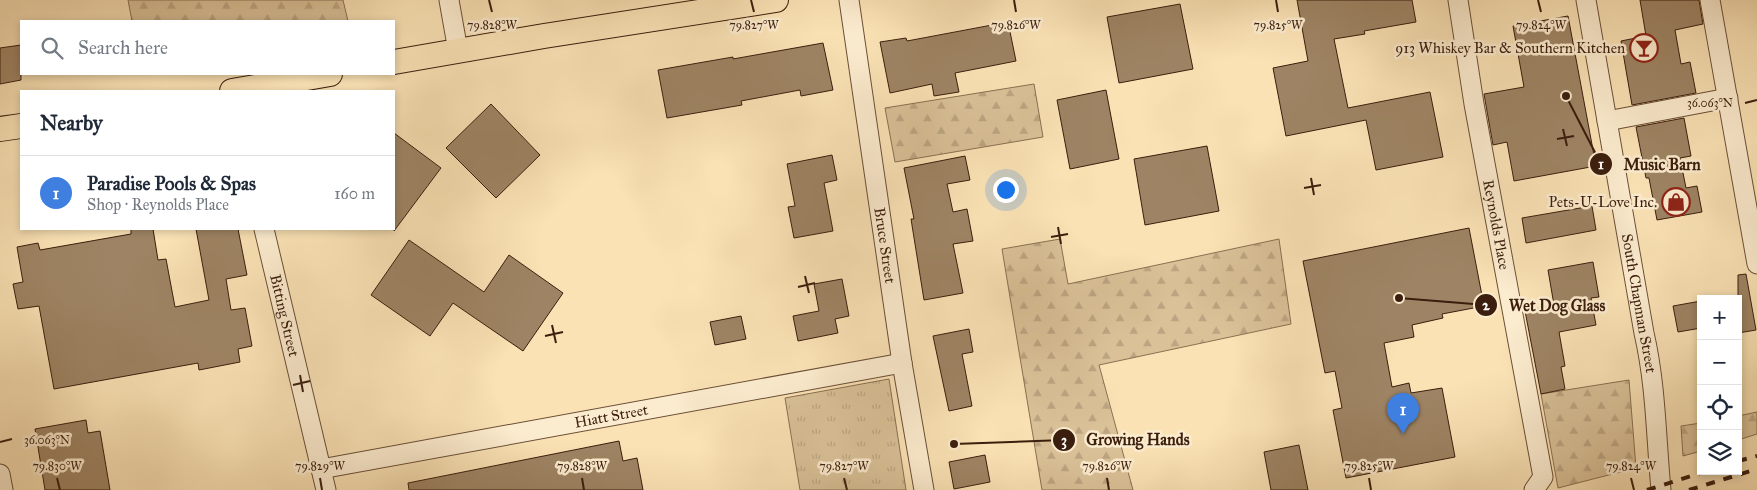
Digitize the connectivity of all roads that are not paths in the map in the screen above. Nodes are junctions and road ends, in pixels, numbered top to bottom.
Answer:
1 (448, 0) edge
2 (776, 0) edge
3 (849, 0) edge
4 (1458, 0) edge
5 (1586, 0) edge
6 (1710, 0) edge
7 (749, 2) edge
8 (458, 51) junction
9 (395, 62) edge
10 (324, 75) edge
11 (238, 90) edge
12 (1728, 98) junction
13 (1607, 121) junction
14 (20, 126) edge
15 (0, 129) edge
16 (264, 230) edge
17 (1757, 264) edge
18 (902, 363) junction
19 (320, 468) junction
20 (0, 474) edge
21 (1538, 483) edge
22 (3, 490) edge
23 (326, 490) edge
24 (924, 490) edge
25 (1661, 490) edge

1 - 8 street
2 - 7 main road
3 - 18 street, Bruce Street
4 - 21 street, Reynolds Place
5 - 13 street, South Chapman Street
6 - 12 street
7 - 8 main road
8 - 9 main road
10 - 11 main road
12 - 13 street
12 - 17 street
13 - 25 street, South Chapman Street
14 - 15 main road
16 - 19 street, Bitting Street
18 - 19 street, Hiatt Street
18 - 24 street, Bruce Street
19 - 23 street, Bitting Street
20 - 22 street

